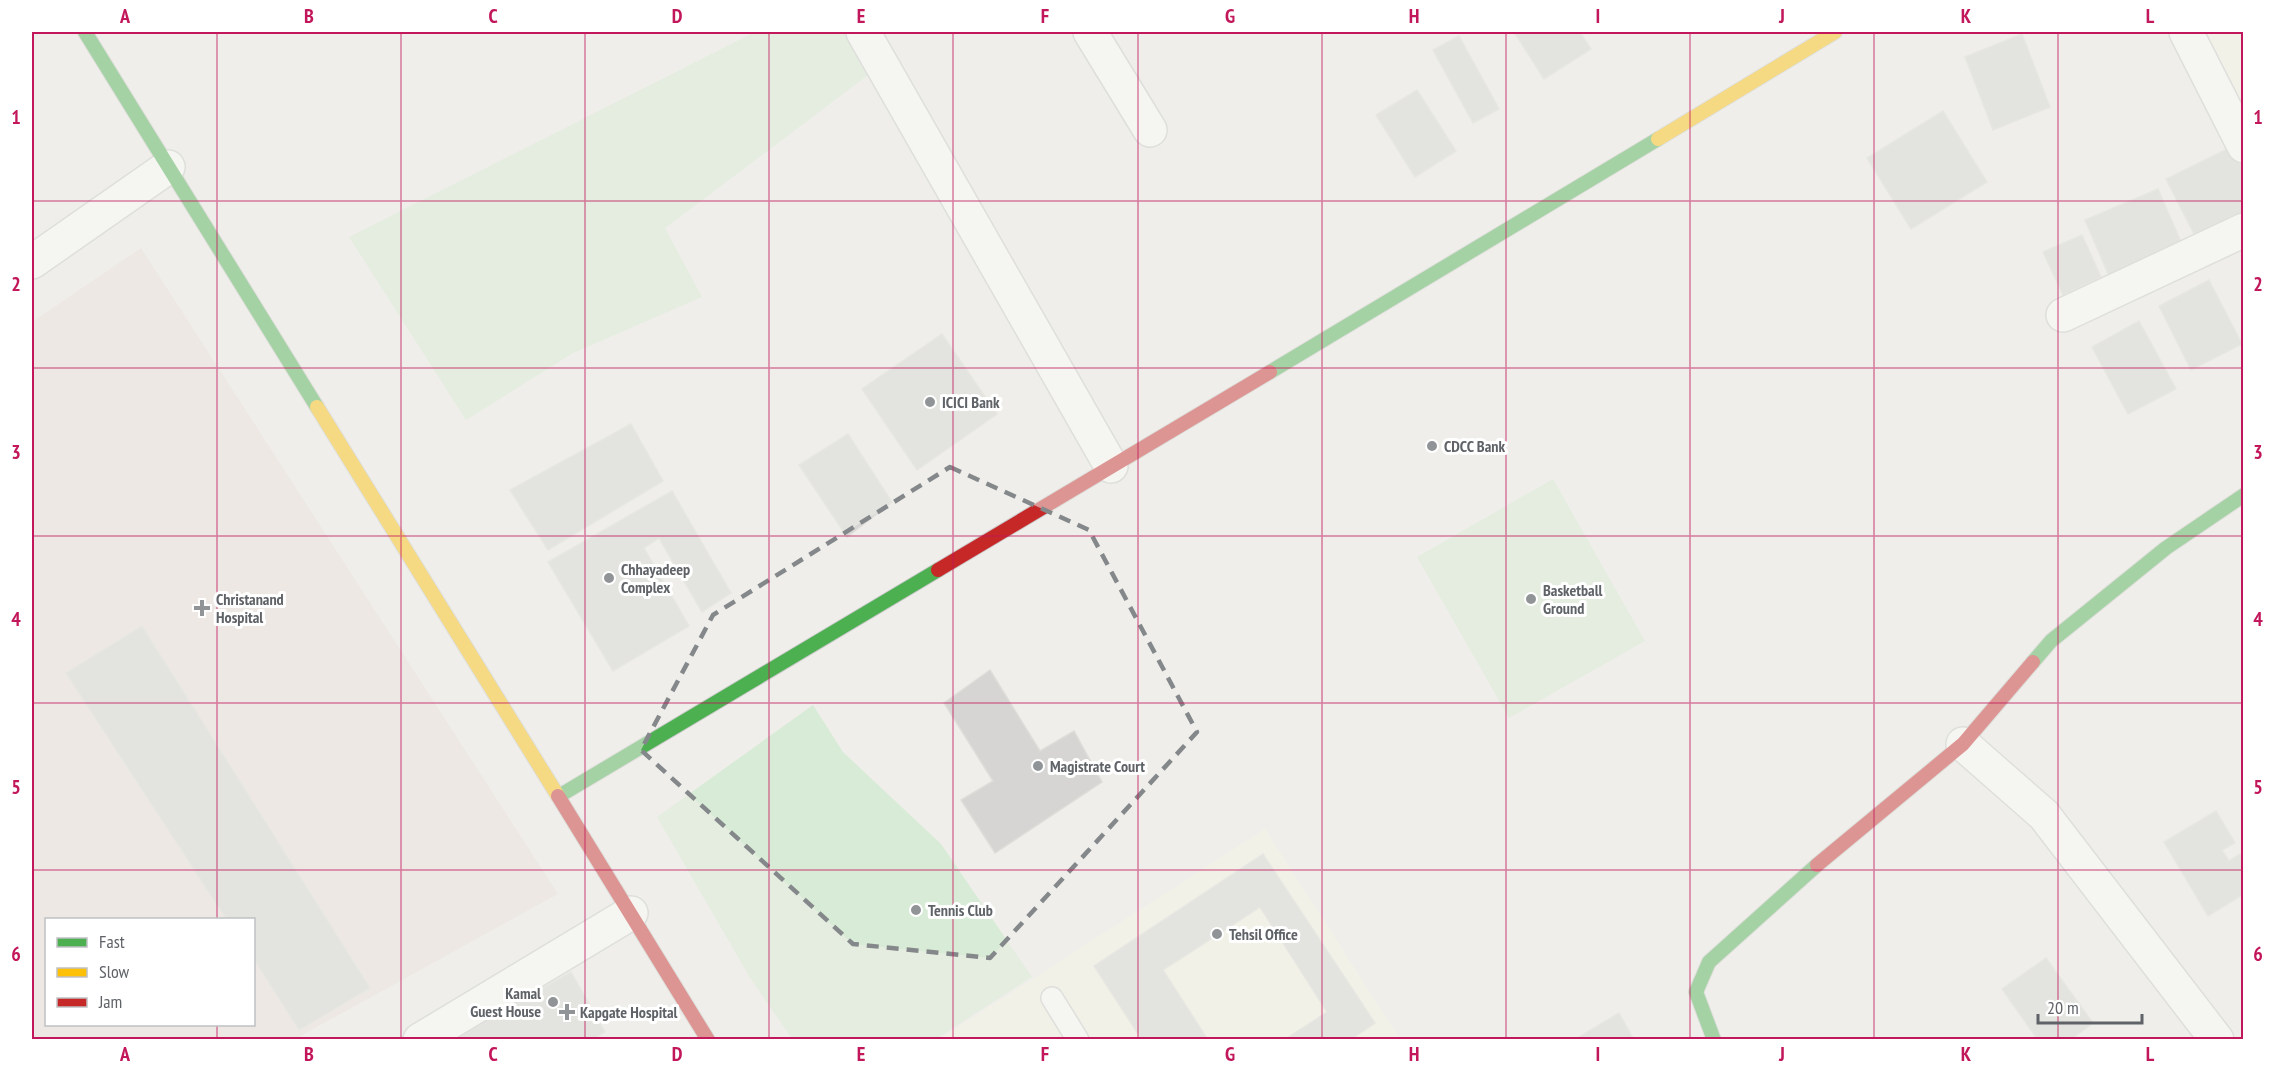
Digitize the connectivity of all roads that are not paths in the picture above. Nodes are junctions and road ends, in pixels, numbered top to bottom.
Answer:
1 (85, 32) edge
2 (863, 32) edge
3 (1090, 32) edge
4 (1835, 32) edge
5 (2186, 32) edge
6 (1150, 130) dead end
7 (2244, 146) edge
8 (168, 167) junction
9 (2244, 230) edge
10 (32, 262) edge
11 (2063, 315) dead end
12 (1111, 466) junction
13 (2244, 495) edge
14 (1964, 744) junction
15 (559, 796) junction
16 (631, 913) junction
17 (1052, 998) dead end
18 (1075, 1038) edge
19 (420, 1040) edge
20 (708, 1040) edge
21 (1714, 1040) edge
22 (2217, 1040) edge

1 - 8 main road
2 - 12 street
3 - 6 street
4 - 12 main road
5 - 7 street
8 - 10 street
8 - 15 main road
9 - 11 street
12 - 15 main road
13 - 14 main road
14 - 21 main road
14 - 22 street
15 - 16 main road
16 - 19 street
16 - 20 main road
17 - 18 lane

